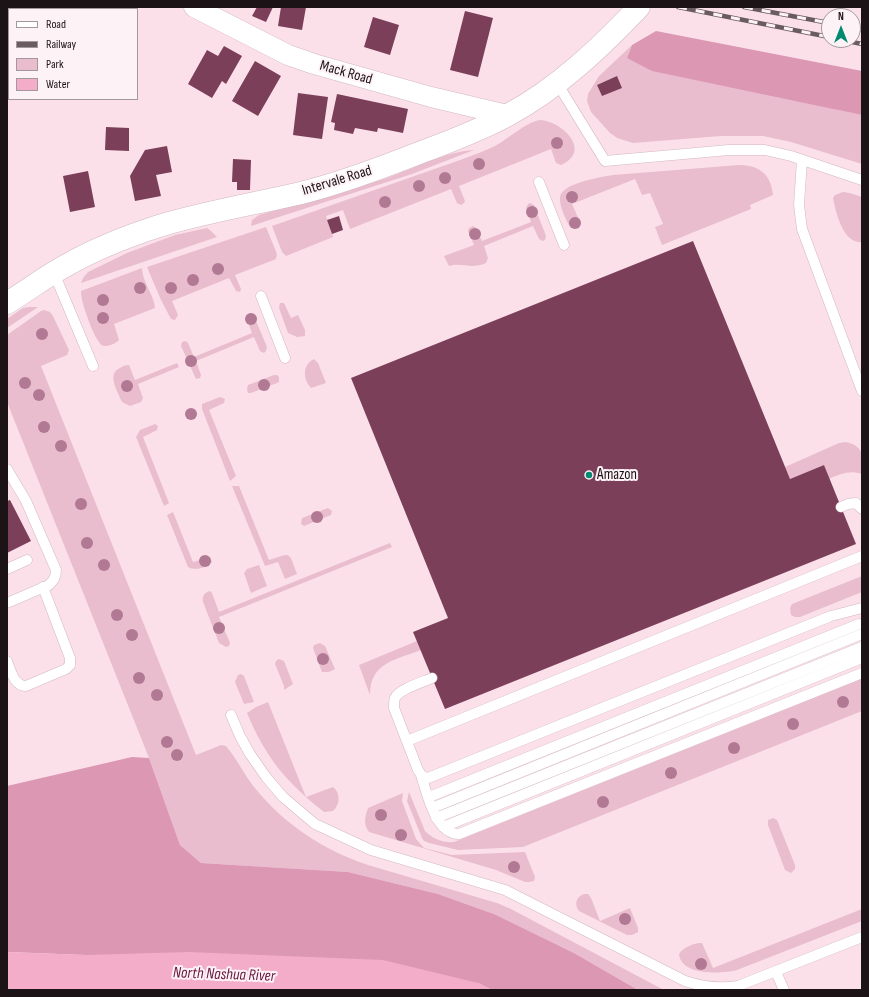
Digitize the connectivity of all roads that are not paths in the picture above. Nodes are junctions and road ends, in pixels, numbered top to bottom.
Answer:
1 (194, 7) edge
2 (640, 7) edge
3 (557, 83) junction
4 (507, 116) junction
5 (802, 160) junction
6 (862, 180) edge
7 (539, 182) dead end
8 (564, 245) dead end
9 (54, 273) junction
10 (261, 296) dead end
11 (7, 303) edge
12 (285, 358) dead end
13 (93, 366) dead end
14 (862, 391) edge
15 (7, 469) edge
16 (841, 507) dead end
17 (862, 509) edge
18 (862, 556) edge
19 (27, 560) dead end
20 (7, 569) edge
21 (44, 587) junction
22 (7, 603) edge
23 (858, 609) edge
24 (861, 627) edge
25 (862, 634) edge
26 (862, 647) edge
27 (862, 658) edge
28 (7, 661) edge
29 (862, 672) edge
30 (432, 678) dead end
31 (231, 715) dead end
32 (407, 741) junction
33 (421, 775) junction
34 (429, 797) junction
35 (432, 808) junction
36 (436, 818) junction
37 (443, 827) junction
38 (862, 937) edge
39 (776, 972) junction
40 (784, 990) edge

1 - 4 street, Mack Road
2 - 3 main road, Intervale Road
3 - 4 main road, Intervale Road
3 - 5 lane
4 - 9 main road, Intervale Road
5 - 6 lane
5 - 14 lane
7 - 8 lane
9 - 11 main road, Intervale Road
9 - 13 lane
10 - 12 lane
15 - 21 lane
16 - 17 lane
18 - 32 lane
19 - 20 lane
21 - 22 lane
21 - 28 lane
23 - 24 lane
23 - 33 lane
24 - 34 lane
25 - 35 lane
26 - 36 lane
27 - 37 lane
29 - 37 lane
30 - 32 lane
31 - 39 lane
32 - 33 lane
33 - 34 lane
34 - 35 lane
35 - 36 lane
36 - 37 lane
38 - 39 lane
39 - 40 lane

